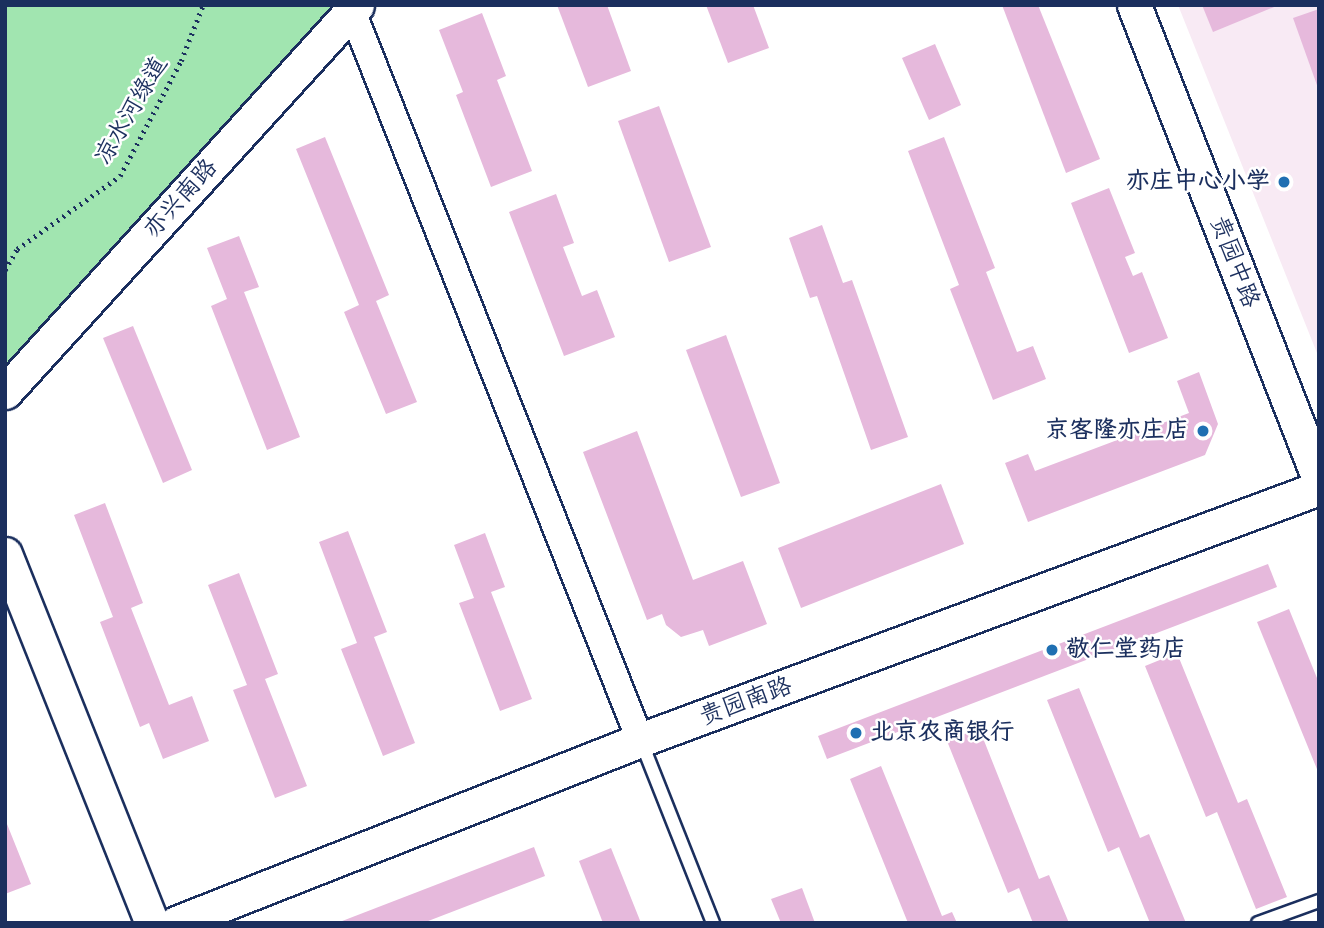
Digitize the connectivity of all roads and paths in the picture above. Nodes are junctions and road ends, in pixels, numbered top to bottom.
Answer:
1 (203, 5) edge
2 (1134, 5) edge
3 (355, 8) edge
4 (5, 270) edge
5 (5, 392) edge
6 (1319, 479) edge
7 (1319, 488) edge
8 (5, 554) edge
9 (640, 740) junction
10 (1319, 901) edge
11 (152, 923) edge
12 (176, 923) edge
13 (713, 923) edge
14 (1258, 923) edge

1 - 4 path, 凉水河绿道
2 - 6 street, 贵园中路
3 - 5 street, 亦兴南路
3 - 9 street
7 - 9 street, 贵园南路
8 - 11 street
9 - 12 street, 贵园南路
9 - 13 lane
10 - 14 lane

